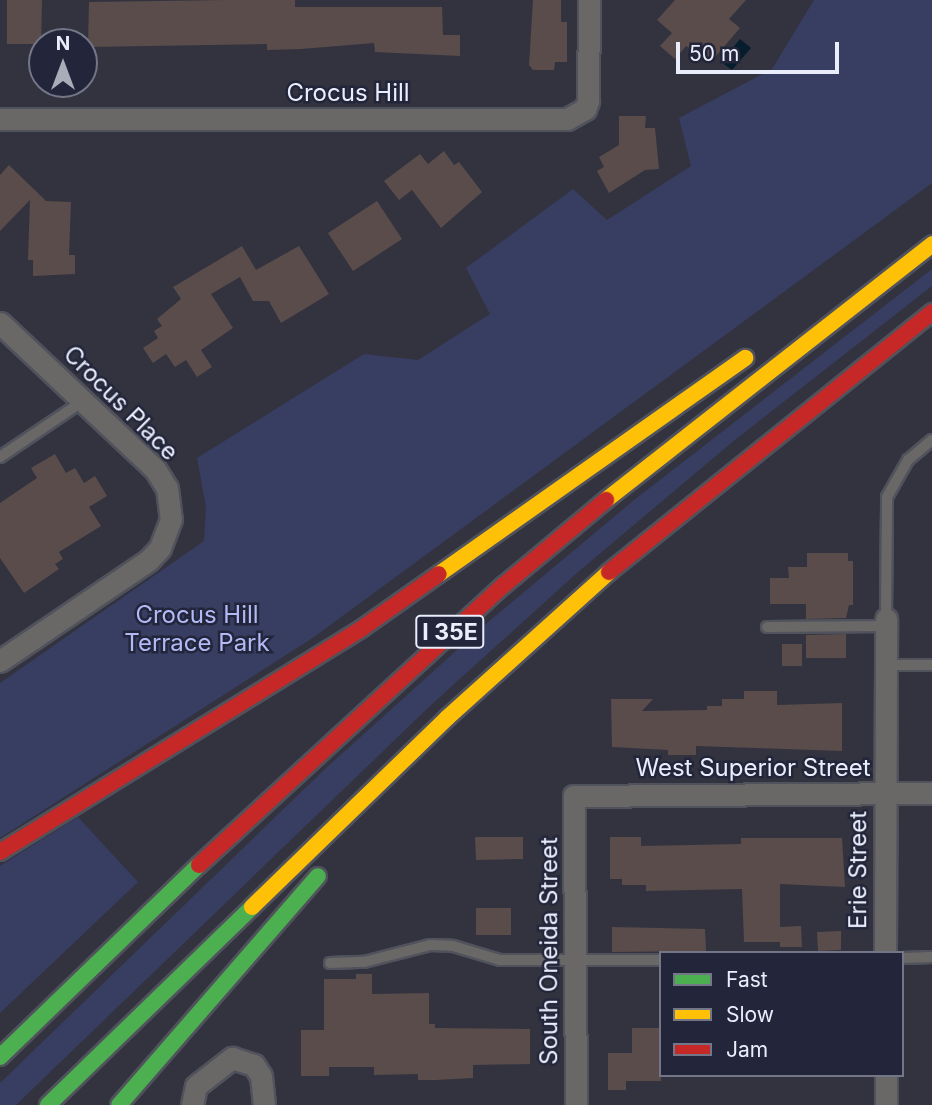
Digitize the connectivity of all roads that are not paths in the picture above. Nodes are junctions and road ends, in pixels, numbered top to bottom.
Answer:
1 (589, 0) edge
2 (2, 121) edge
3 (932, 233) edge
4 (932, 244) edge
5 (842, 292) dead end
6 (932, 312) edge
7 (0, 323) edge
8 (763, 346) dead end
9 (83, 401) junction
10 (932, 440) edge
11 (0, 457) edge
12 (886, 623) junction
13 (767, 627) dead end
14 (0, 662) edge
15 (884, 664) junction
16 (932, 664) edge
17 (447, 718) junction
18 (932, 793) edge
19 (884, 794) junction
20 (574, 796) joint
21 (376, 812) dead end
22 (0, 852) edge
23 (332, 860) dead end
24 (885, 951) edge
25 (932, 957) edge
26 (904, 958) edge
27 (659, 960) edge
28 (575, 961) junction
29 (330, 963) dead end
30 (0, 1057) edge
31 (886, 1077) edge
32 (48, 1105) edge
33 (120, 1105) edge
34 (192, 1105) edge
35 (264, 1105) edge
36 (576, 1105) edge
37 (886, 1105) edge

1 - 2 street, Crocus Hill
3 - 5 highway
4 - 30 highway, I 35E
6 - 17 highway, I 35E
7 - 9 street, Crocus Place
8 - 22 highway
9 - 11 lane
9 - 14 street, Crocus Place
10 - 12 lane
12 - 13 lane
12 - 15 street, Erie Street
15 - 16 lane
15 - 19 street, Erie Street
17 - 21 highway
17 - 32 highway, I 35E
18 - 19 street, West Superior Street
19 - 20 street, West Superior Street
19 - 24 street, Erie Street
20 - 28 street, South Oneida Street
23 - 33 highway
25 - 26 lane
27 - 28 lane
28 - 29 lane
28 - 36 street, South Oneida Street
31 - 37 street
34 - 35 street

